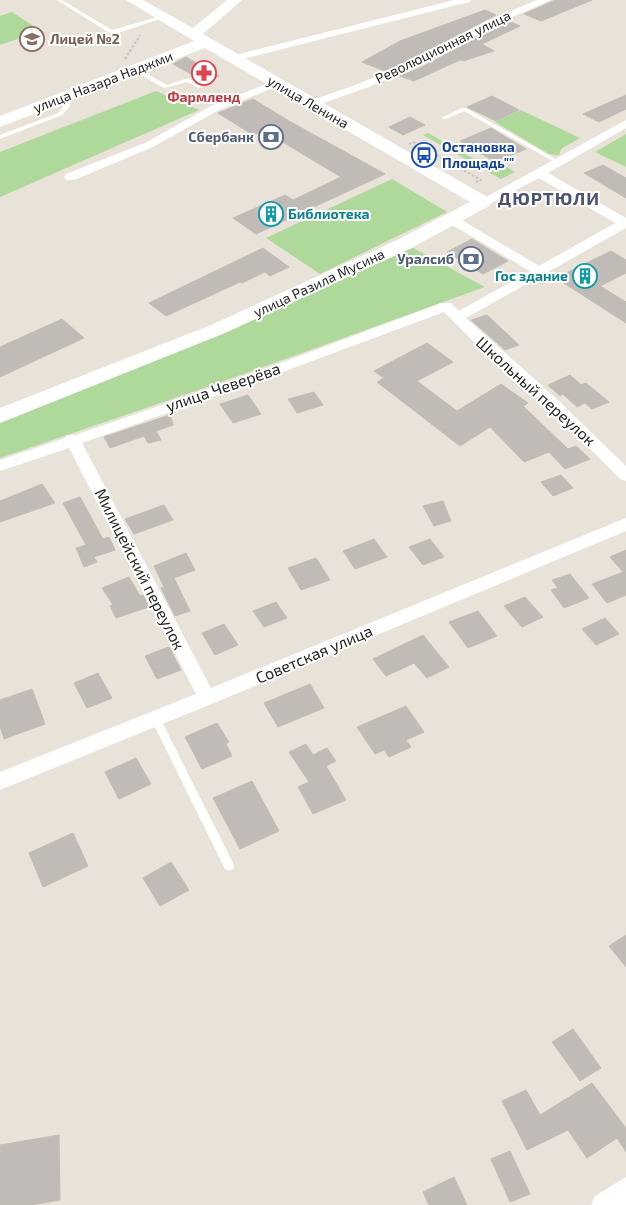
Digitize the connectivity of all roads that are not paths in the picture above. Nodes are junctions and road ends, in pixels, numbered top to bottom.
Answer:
1 (59, 0) edge
2 (133, 0) edge
3 (235, 0) edge
4 (466, 0) edge
5 (546, 0) edge
6 (162, 17) junction
7 (200, 39) junction
8 (235, 58) junction
9 (136, 70) junction
10 (276, 83) junction
11 (200, 88) dead end
12 (68, 96) junction
13 (311, 104) junction
14 (444, 118) dead end
15 (0, 122) edge
16 (626, 123) edge
17 (0, 137) edge
18 (558, 162) junction
19 (539, 173) junction
20 (70, 177) dead end
21 (483, 202) junction
22 (451, 219) junction
23 (625, 223) edge
24 (539, 271) junction
25 (446, 306) joint
26 (457, 318) junction
27 (0, 416) edge
28 (72, 439) junction
29 (0, 466) edge
30 (626, 475) edge
31 (626, 524) edge
32 (207, 698) junction
33 (156, 719) junction
34 (0, 781) edge
35 (229, 866) dead end
36 (626, 1190) edge
37 (604, 1205) edge

1 - 6 lane
2 - 6 main road, улица Ленина
3 - 7 main road, улица Назара Наджми
4 - 8 street, Революционная улица
5 - 13 street, Революционная улица
6 - 7 main road, улица Ленина
7 - 8 main road, улица Ленина
7 - 9 main road, улица Назара Наджми
8 - 10 main road, улица Ленина
9 - 11 lane
9 - 12 main road, улица Назара Наджми
10 - 13 main road, улица Ленина
10 - 20 street
12 - 15 main road, улица Назара Наджми
12 - 17 lane
13 - 21 main road, улица Ленина
14 - 18 lane
16 - 18 street, улица Разила Мусина
18 - 19 street, улица Разила Мусина
19 - 21 street, улица Разила Мусина
19 - 23 street
21 - 22 main road, улица Разила Мусина
22 - 24 street
22 - 27 main road, улица Разила Мусина
23 - 24 street
24 - 26 street
25 - 26 street, Школьный переулок
25 - 28 street, улица Чеверёва
26 - 30 street, Школьный переулок
28 - 29 street, улица Чеверёва
28 - 32 street, Милицейский переулок
31 - 32 street, Советская улица
32 - 33 street, Советская улица
33 - 34 street, Советская улица
33 - 35 lane
36 - 37 street

